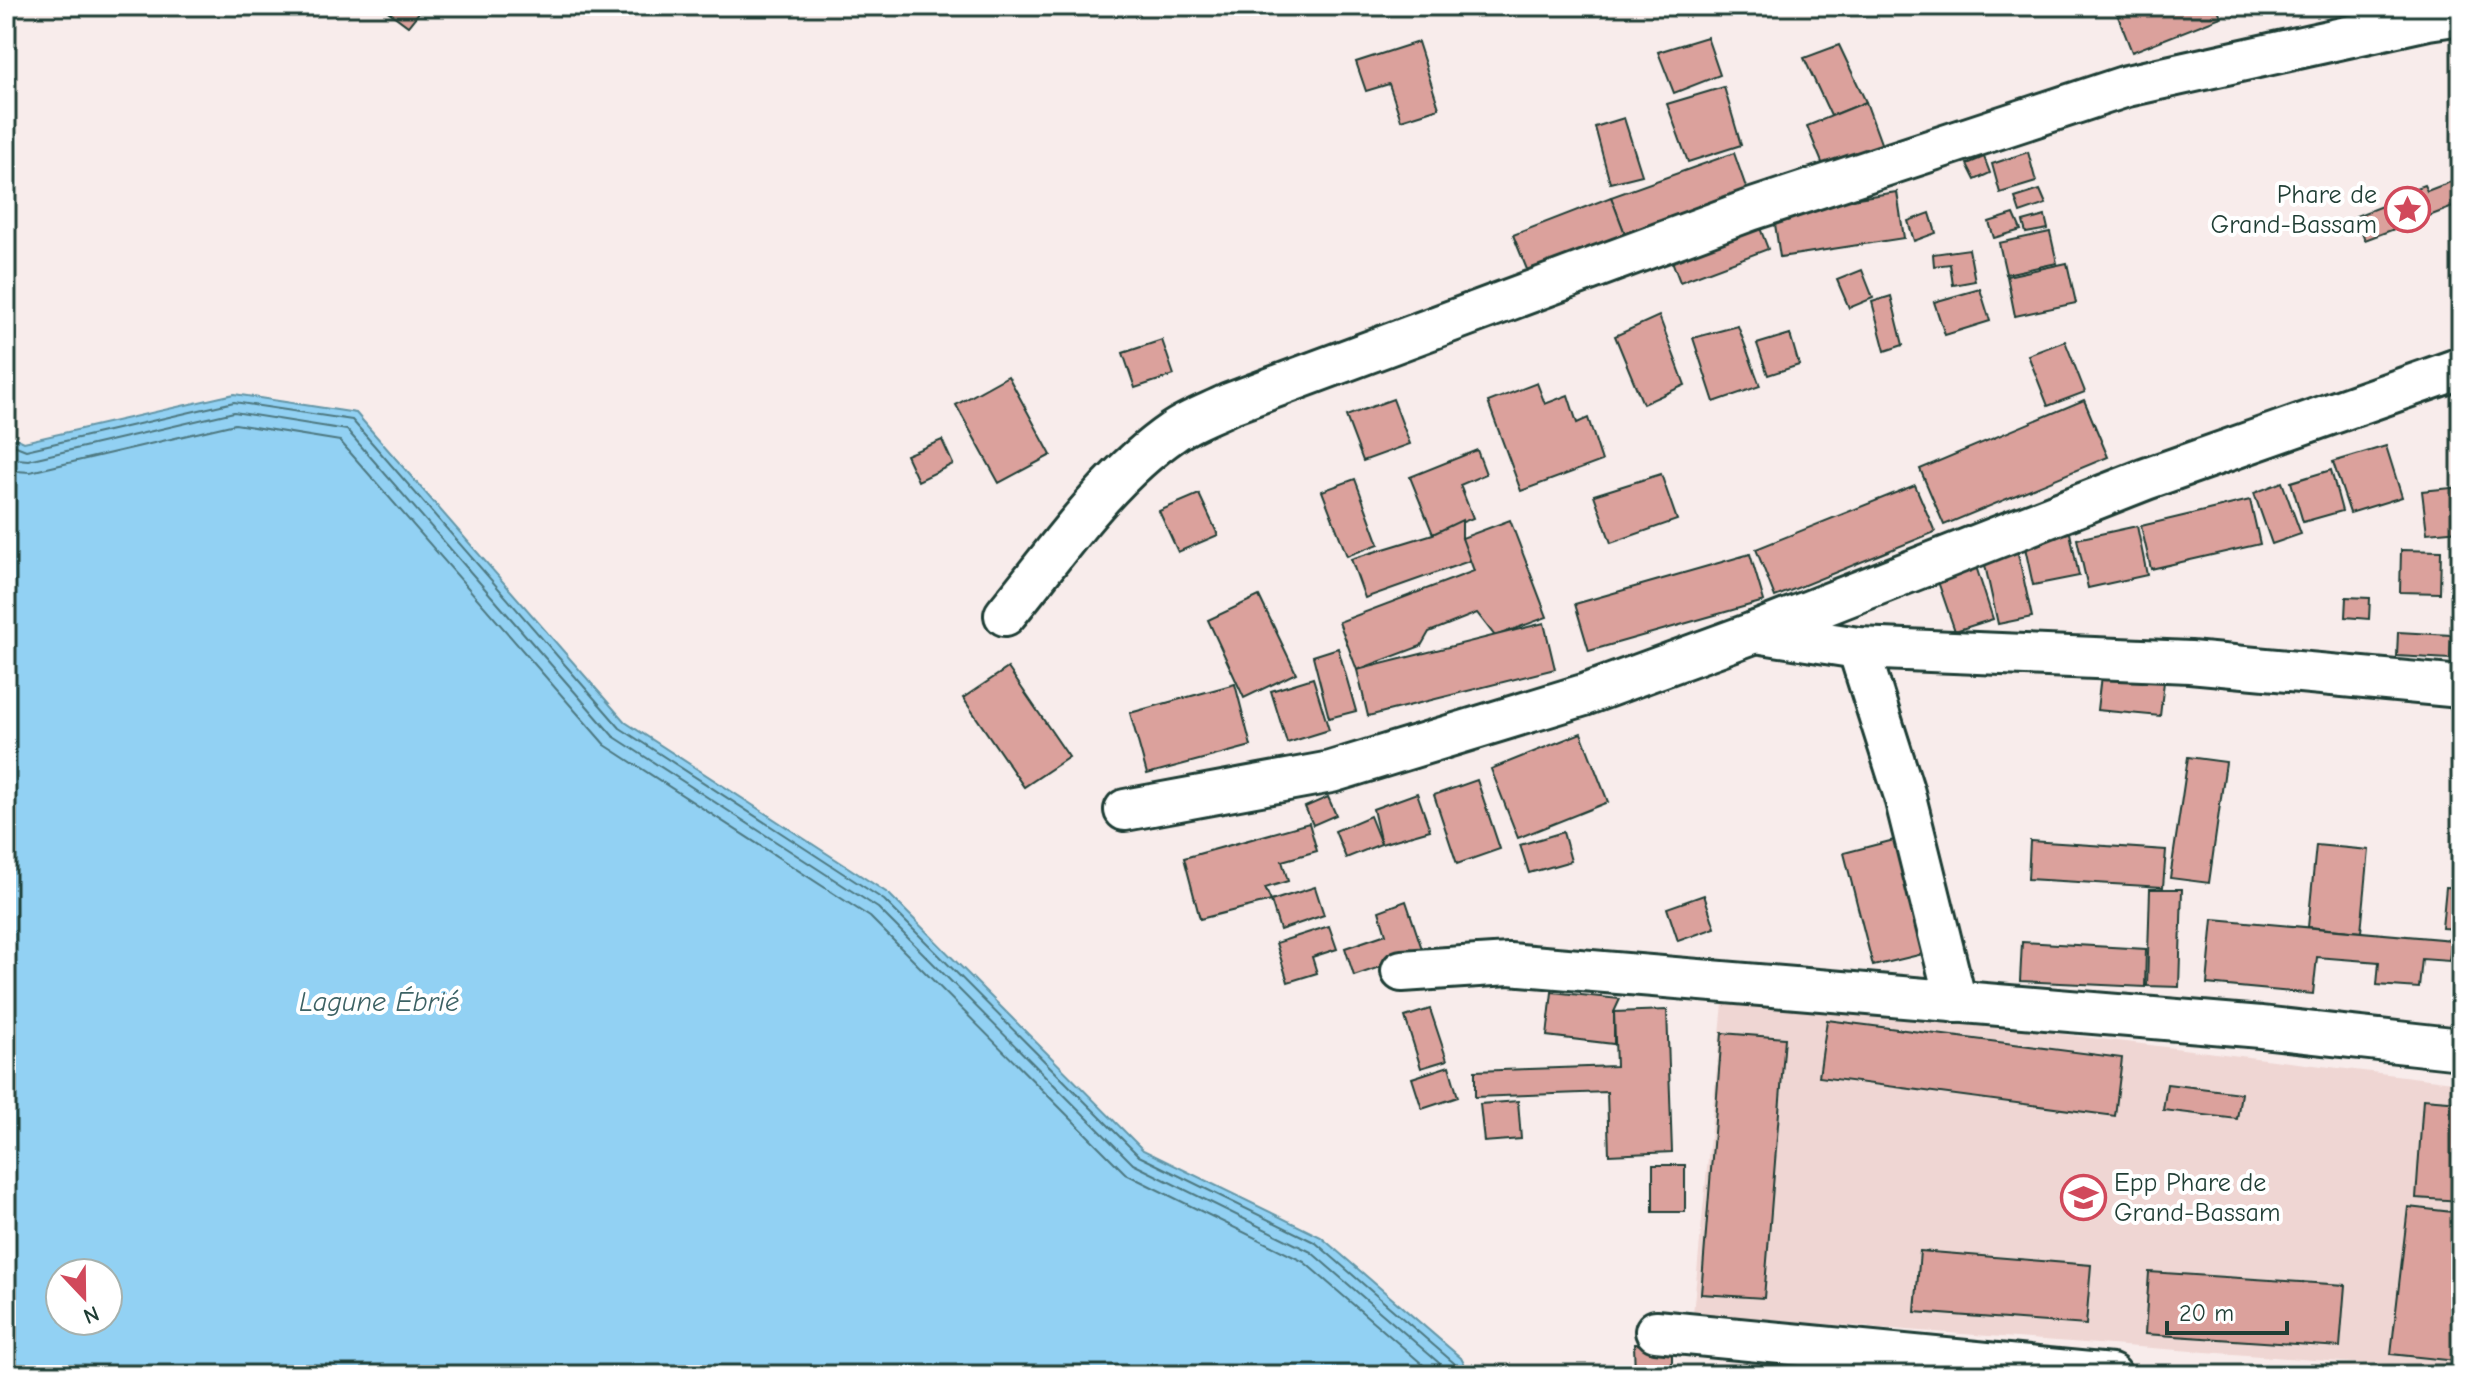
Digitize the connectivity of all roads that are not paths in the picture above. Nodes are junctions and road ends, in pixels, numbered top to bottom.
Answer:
1 (2461, 14) edge
2 (2461, 368) edge
3 (1005, 615) dead end
4 (1756, 632) junction
5 (1858, 648) junction
6 (2461, 687) edge
7 (1125, 810) dead end
8 (1402, 971) dead end
9 (1956, 1002) junction
10 (2461, 1049) edge
11 (1656, 1331) dead end
12 (2111, 1375) edge

1 - 3 street
2 - 4 street
4 - 5 street
4 - 7 street
5 - 6 street
5 - 9 street
8 - 9 street
9 - 10 street
11 - 12 street

